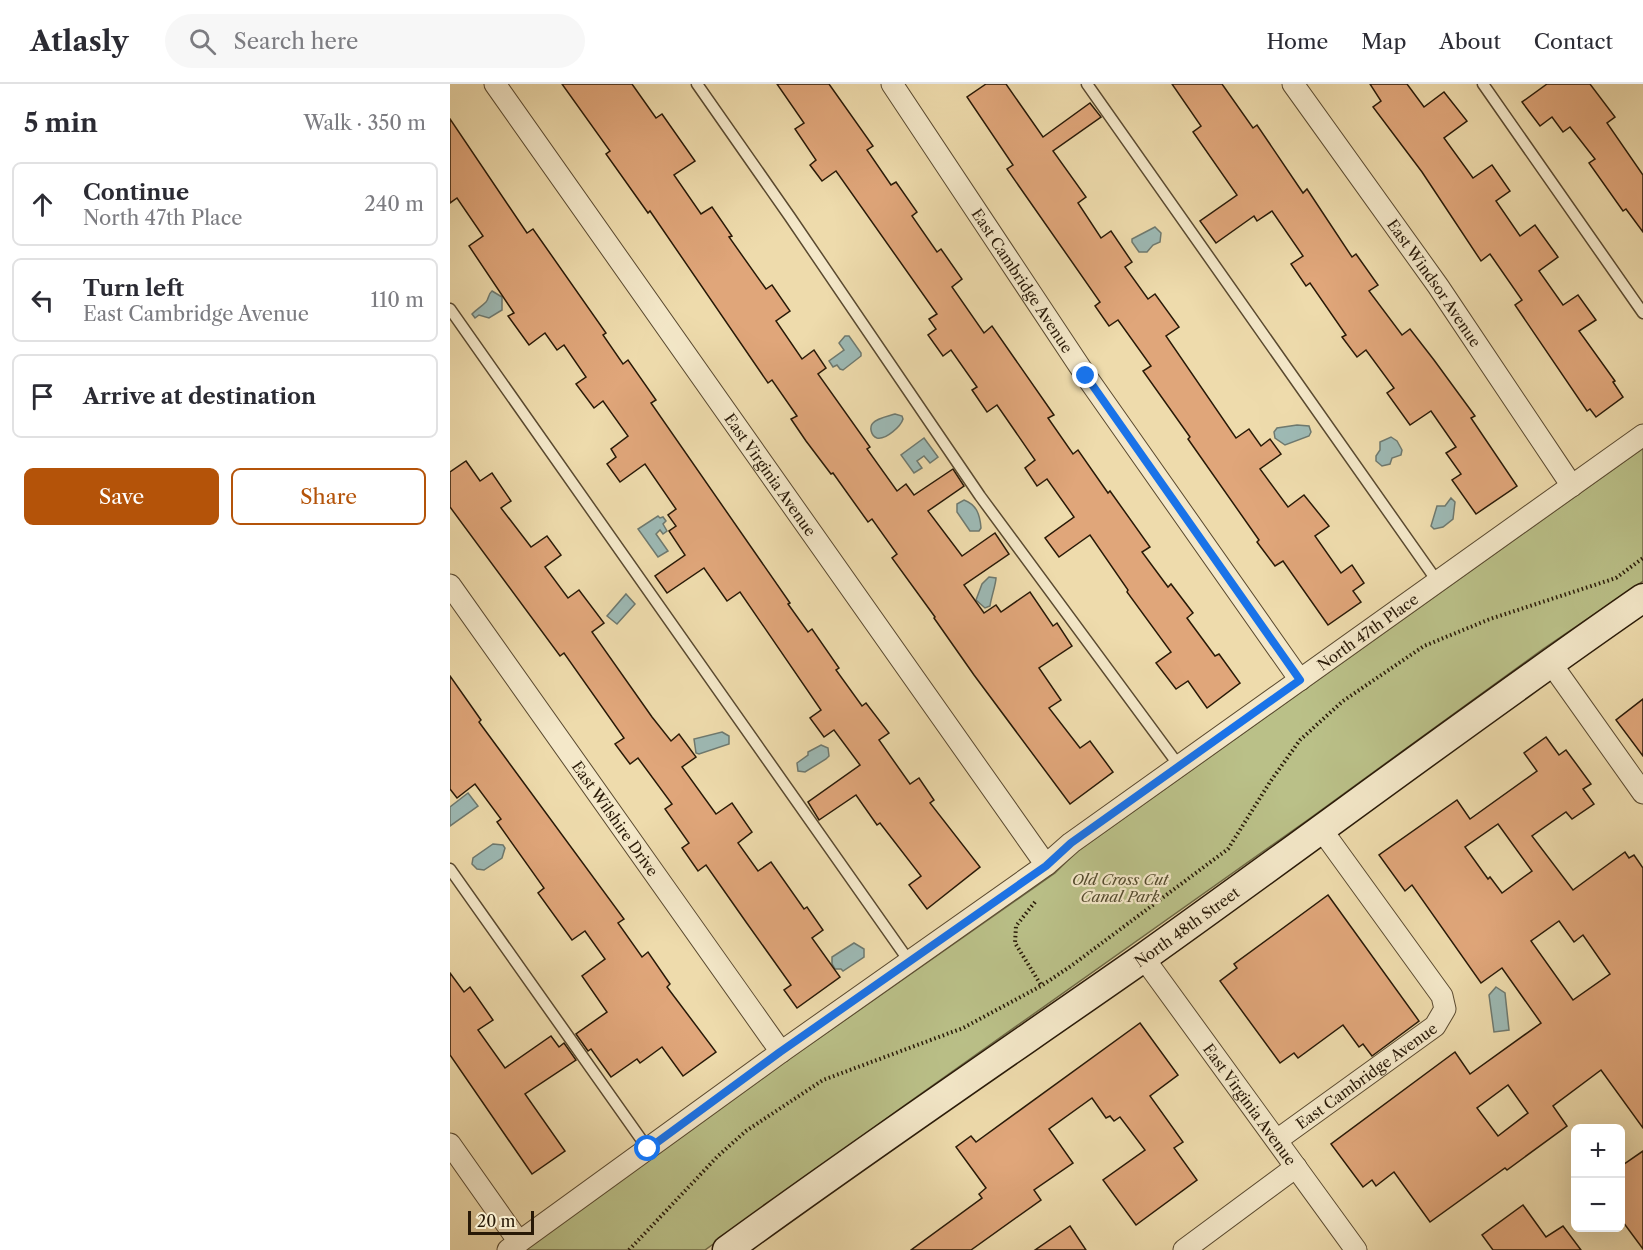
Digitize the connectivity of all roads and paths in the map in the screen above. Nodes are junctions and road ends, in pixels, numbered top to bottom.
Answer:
1 (495, 84) edge
2 (697, 84) edge
3 (892, 84) edge
4 (1087, 84) edge
5 (1293, 84) edge
6 (1483, 84) edge
7 (450, 309) edge
8 (1643, 313) edge
9 (1643, 435) edge
10 (1572, 486) junction
11 (1643, 558) edge
12 (1437, 580) junction
13 (450, 585) edge
14 (1643, 598) edge
15 (1550, 662) junction
16 (1300, 680) junction
17 (1180, 766) junction
18 (1643, 792) edge
19 (1321, 829) junction
20 (1046, 866) junction
21 (450, 869) edge
22 (1039, 897) dead end
23 (1143, 957) junction
24 (909, 961) junction
25 (1041, 986) junction
26 (780, 1052) junction
27 (1276, 1140) junction
28 (450, 1144) edge
29 (648, 1149) junction
30 (1296, 1167) junction
31 (513, 1246) edge
32 (629, 1250) edge
33 (726, 1250) edge
34 (1184, 1250) edge
35 (1356, 1250) edge

1 - 20 street, East Virginia Avenue
2 - 17 lane
3 - 16 street, East Cambridge Avenue
4 - 12 lane
5 - 10 street, East Windsor Avenue
6 - 8 lane
7 - 24 lane
9 - 10 street, North 47th Place
10 - 12 street, North 47th Place
11 - 25 path
12 - 16 street, North 47th Place
13 - 26 street, East Wilshire Drive
14 - 15 street, North 48th Street
15 - 18 street
15 - 19 street, North 48th Street
16 - 17 street, North 47th Place
17 - 20 street, North 47th Place
19 - 23 street, North 48th Street
19 - 27 street, East Cambridge Avenue
20 - 24 street, North 47th Place
21 - 29 lane
22 - 25 path
23 - 27 street, East Virginia Avenue
23 - 33 street, North 48th Street
24 - 26 street, North 47th Place
25 - 32 path
26 - 29 street, North 47th Place
27 - 30 street, East Virginia Avenue
28 - 31 street
29 - 31 street, North 47th Place
30 - 34 street
30 - 35 street, East Virginia Avenue

